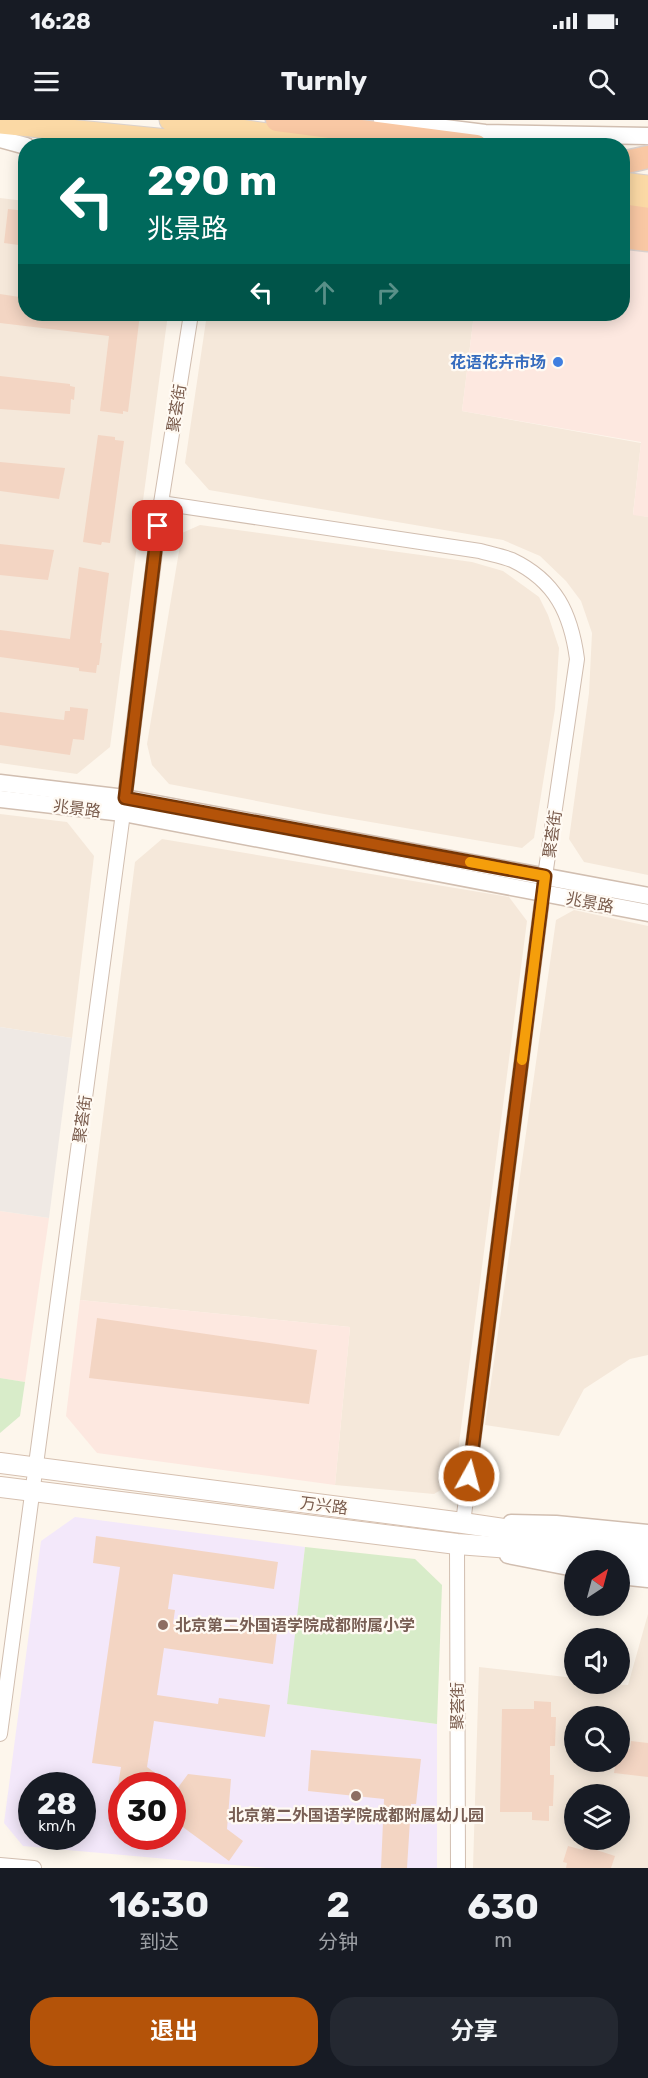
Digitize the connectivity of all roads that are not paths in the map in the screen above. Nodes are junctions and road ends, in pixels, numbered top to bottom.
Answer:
1 (170, 120) edge
2 (278, 120) edge
3 (382, 120) edge
4 (0, 123) edge
5 (205, 134) junction
6 (648, 136) edge
7 (212, 138) edge
8 (254, 138) edge
9 (415, 138) edge
10 (0, 139) edge
11 (18, 144) edge
12 (648, 157) edge
13 (630, 161) edge
14 (630, 164) edge
15 (648, 165) edge
16 (630, 184) edge
17 (648, 186) edge
18 (630, 201) edge
19 (648, 204) edge
20 (630, 216) edge
21 (648, 219) edge
22 (630, 229) edge
23 (648, 231) edge
24 (630, 238) edge
25 (648, 240) edge
26 (190, 321) edge
27 (161, 503) junction
28 (0, 783) edge
29 (0, 799) edge
30 (124, 806) junction
31 (545, 876) junction
32 (543, 893) junction
33 (648, 896) edge
34 (648, 913) edge
35 (0, 1463) edge
36 (35, 1468) junction
37 (0, 1487) edge
38 (32, 1491) junction
39 (463, 1523) junction
40 (648, 1533) edge
41 (457, 1545) junction
42 (648, 1550) edge
43 (564, 1553) edge
44 (630, 1562) edge
45 (648, 1564) edge
46 (564, 1566) edge
47 (630, 1577) edge
48 (648, 1579) edge
49 (0, 1734) edge
50 (0, 1865) edge
51 (34, 1868) edge
52 (458, 1868) edge

1 - 5 main road
2 - 9 highway
3 - 6 street
4 - 5 main road
5 - 7 main road
5 - 8 main road
10 - 11 street
12 - 13 highway
14 - 15 highway
16 - 17 main road
18 - 19 main road
20 - 21 highway
22 - 23 street
24 - 25 highway
26 - 27 street, 聚荟街
27 - 30 street, 聚荟街
27 - 31 street, 聚荟街
28 - 30 street, 兆景路
29 - 30 street, 兆景路
30 - 31 street, 兆景路
30 - 32 street, 兆景路
30 - 36 street, 聚荟街
31 - 32 street, 聚荟街
31 - 33 street, 兆景路
32 - 34 street, 兆景路
32 - 39 street, 聚荟街
35 - 36 main road, 万兴路
36 - 38 street, 聚荟街
36 - 39 main road, 万兴路
37 - 38 main road
38 - 41 main road
38 - 49 street, 聚荟街
39 - 40 street
39 - 42 main road, 万兴路
41 - 43 main road
41 - 46 street
41 - 52 street, 聚荟街
44 - 45 main road
47 - 48 street
50 - 51 street

